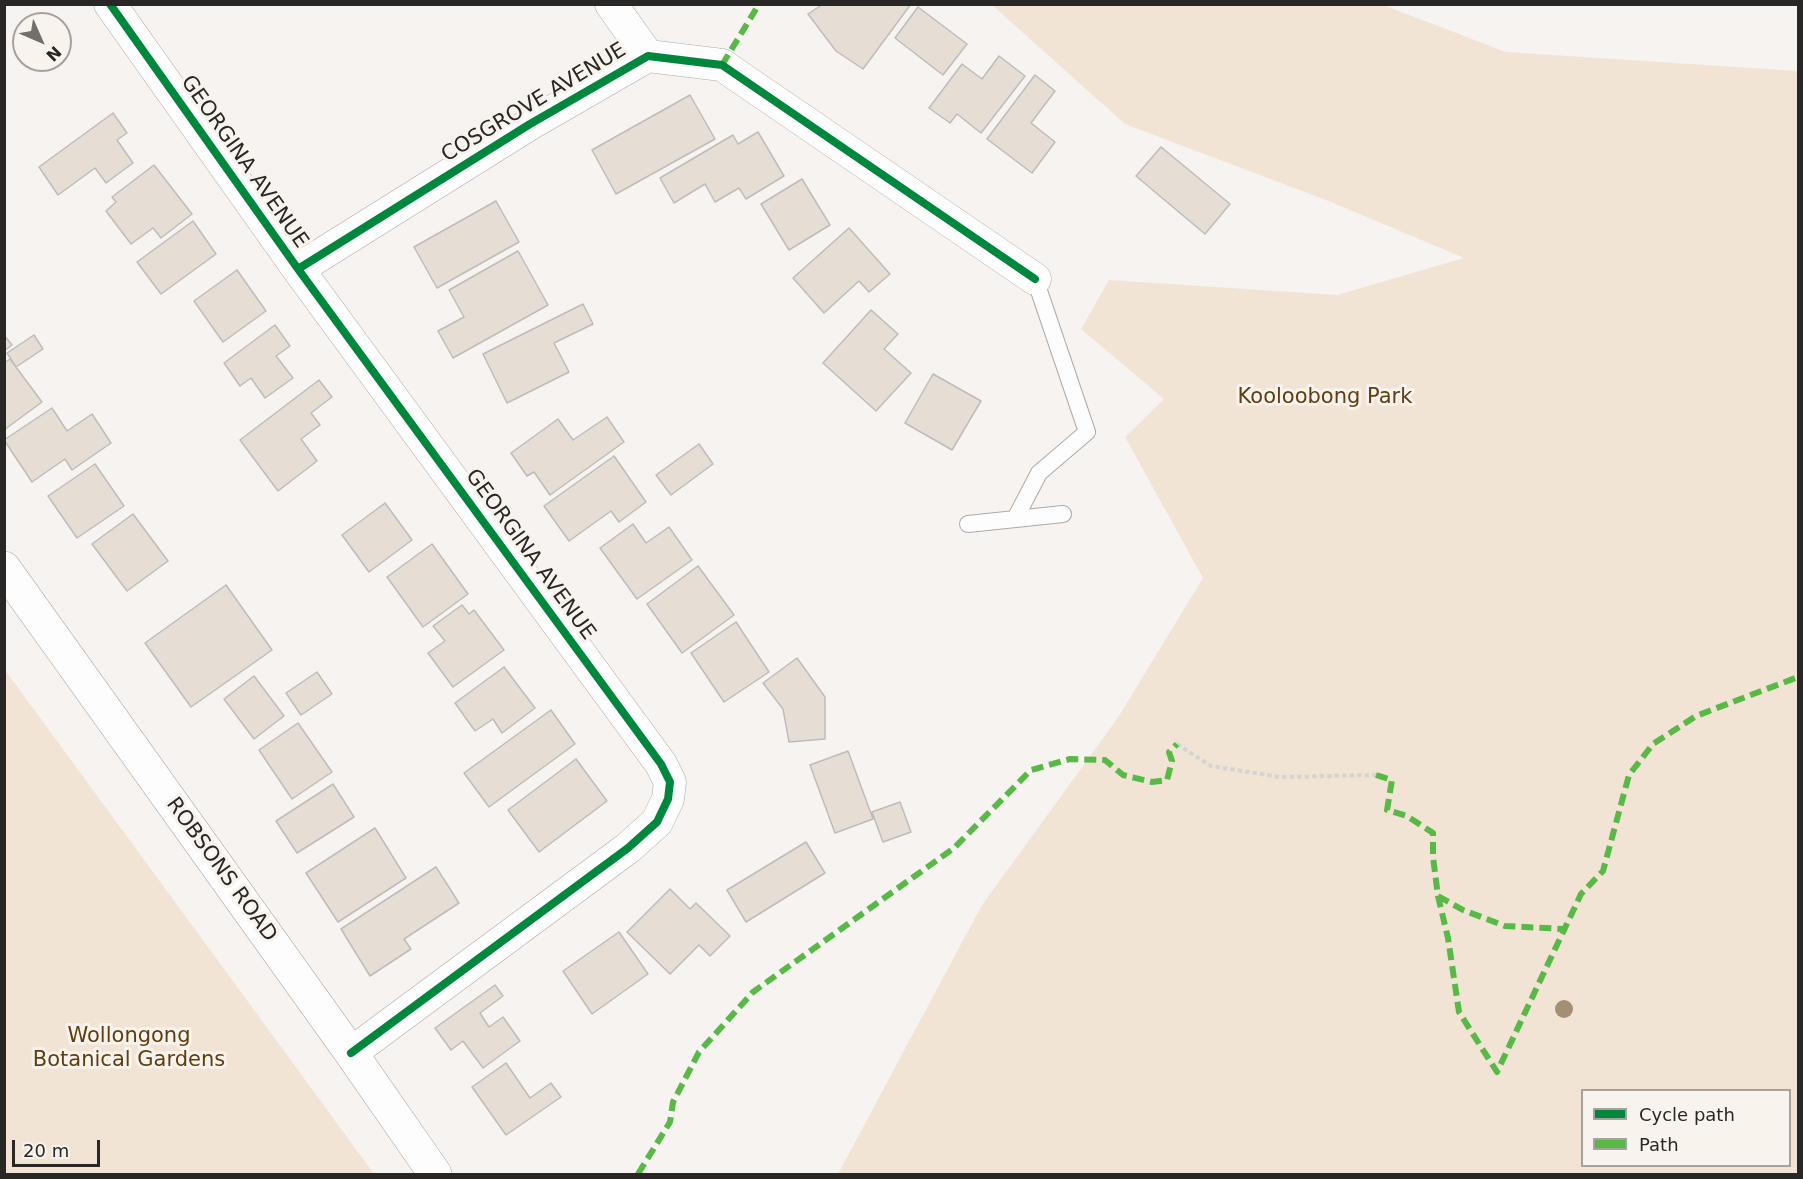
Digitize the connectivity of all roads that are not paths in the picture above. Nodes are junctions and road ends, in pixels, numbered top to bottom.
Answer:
1 (110, 4) edge
2 (611, 4) edge
3 (648, 56) junction
4 (298, 269) junction
5 (1035, 279) joint
6 (1063, 514) dead end
7 (1015, 519) junction
8 (968, 524) dead end
9 (4, 568) edge
10 (351, 1053) junction
11 (435, 1174) edge

1 - 4 street, GEORGINA AVENUE
2 - 3 street
3 - 4 street, COSGROVE AVENUE
3 - 5 street, COSGROVE AVENUE
4 - 10 street, GEORGINA AVENUE
5 - 7 lane
6 - 7 lane
7 - 8 lane
9 - 10 main road, ROBSONS ROAD
10 - 11 main road, ROBSONS ROAD

